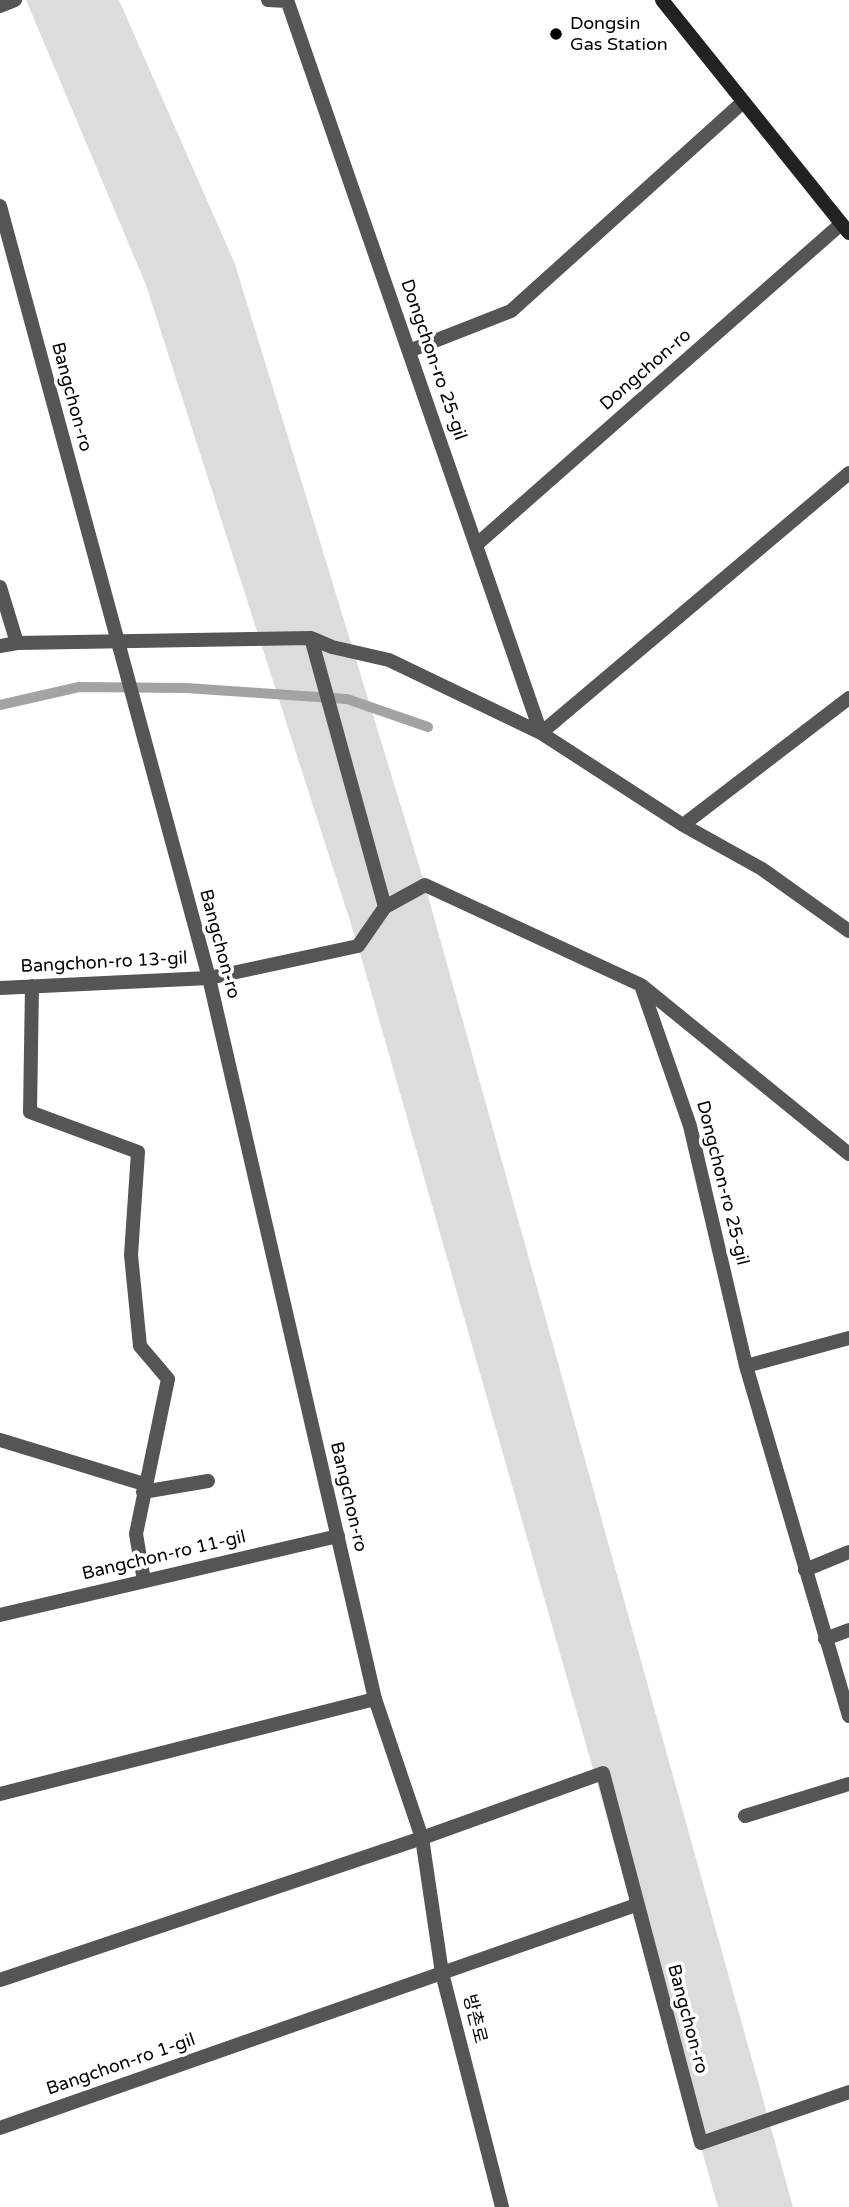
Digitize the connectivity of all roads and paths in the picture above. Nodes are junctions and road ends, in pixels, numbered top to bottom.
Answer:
1 (15, 0) edge
2 (268, 0) edge
3 (662, 0) edge
4 (287, 1) edge
5 (0, 6) edge
6 (743, 102) junction
7 (0, 206) edge
8 (845, 228) edge
9 (409, 351) junction
10 (849, 473) edge
11 (476, 545) junction
12 (0, 587) edge
13 (311, 638) junction
14 (117, 642) junction
15 (17, 643) junction
16 (0, 646) edge
17 (849, 698) edge
18 (541, 733) junction
19 (683, 825) junction
20 (385, 907) junction
21 (849, 931) edge
22 (209, 978) junction
23 (641, 985) junction
24 (32, 986) junction
25 (0, 988) edge
26 (848, 1154) edge
27 (849, 1338) edge
28 (746, 1366) junction
29 (0, 1440) edge
30 (208, 1481) dead end
31 (144, 1488) junction
32 (338, 1536) junction
33 (849, 1552) edge
34 (805, 1570) junction
35 (144, 1581) junction
36 (0, 1615) edge
37 (849, 1630) edge
38 (825, 1639) junction
39 (375, 1699) junction
40 (849, 1716) edge
41 (849, 1784) edge
42 (0, 1794) edge
43 (745, 1816) dead end
44 (422, 1838) junction
45 (636, 1905) junction
46 (442, 1973) junction
47 (0, 1980) edge
48 (849, 2092) edge
49 (0, 2128) edge
50 (502, 2207) edge

1 - 5 street
2 - 4 street, Dongchon-ro 25-gil
3 - 6 main road, Dongchon-ro
4 - 9 street, Dongchon-ro 25-gil
6 - 8 main road, Dongchon-ro
6 - 9 street
7 - 14 street, Bangchon-ro
8 - 11 street, Dongchon-ro
9 - 11 street, Dongchon-ro 25-gil
10 - 18 street
11 - 18 street, Dongchon-ro 25-gil
12 - 15 street
13 - 14 street
13 - 18 street
13 - 20 street
14 - 15 street
14 - 22 street, Bangchon-ro
15 - 16 street
17 - 19 street
18 - 19 street
19 - 21 street
20 - 22 street, Bangchon-ro 13-gil
20 - 23 street
22 - 24 street, Bangchon-ro 13-gil
22 - 32 street, Bangchon-ro
23 - 26 street
23 - 28 street, Dongchon-ro 25-gil
24 - 25 street, Bangchon-ro 13-gil
24 - 31 street
27 - 28 street
28 - 34 street, Dongchon-ro 25-gil
29 - 31 street
30 - 31 street
31 - 35 street
32 - 35 street, Bangchon-ro 11-gil
32 - 39 street, Bangchon-ro
33 - 34 street
34 - 38 street, Dongchon-ro 25-gil
35 - 36 street, Bangchon-ro 11-gil
37 - 38 street
38 - 40 street, Dongchon-ro 25-gil
39 - 42 street
39 - 44 street, Bangchon-ro
41 - 43 street
44 - 45 street, Bangchon-ro
44 - 46 street, 방촌로
44 - 47 street, Bangchon-ro
45 - 46 street
45 - 48 street, Bangchon-ro
46 - 49 street, Bangchon-ro 1-gil
46 - 50 street, 방촌로

